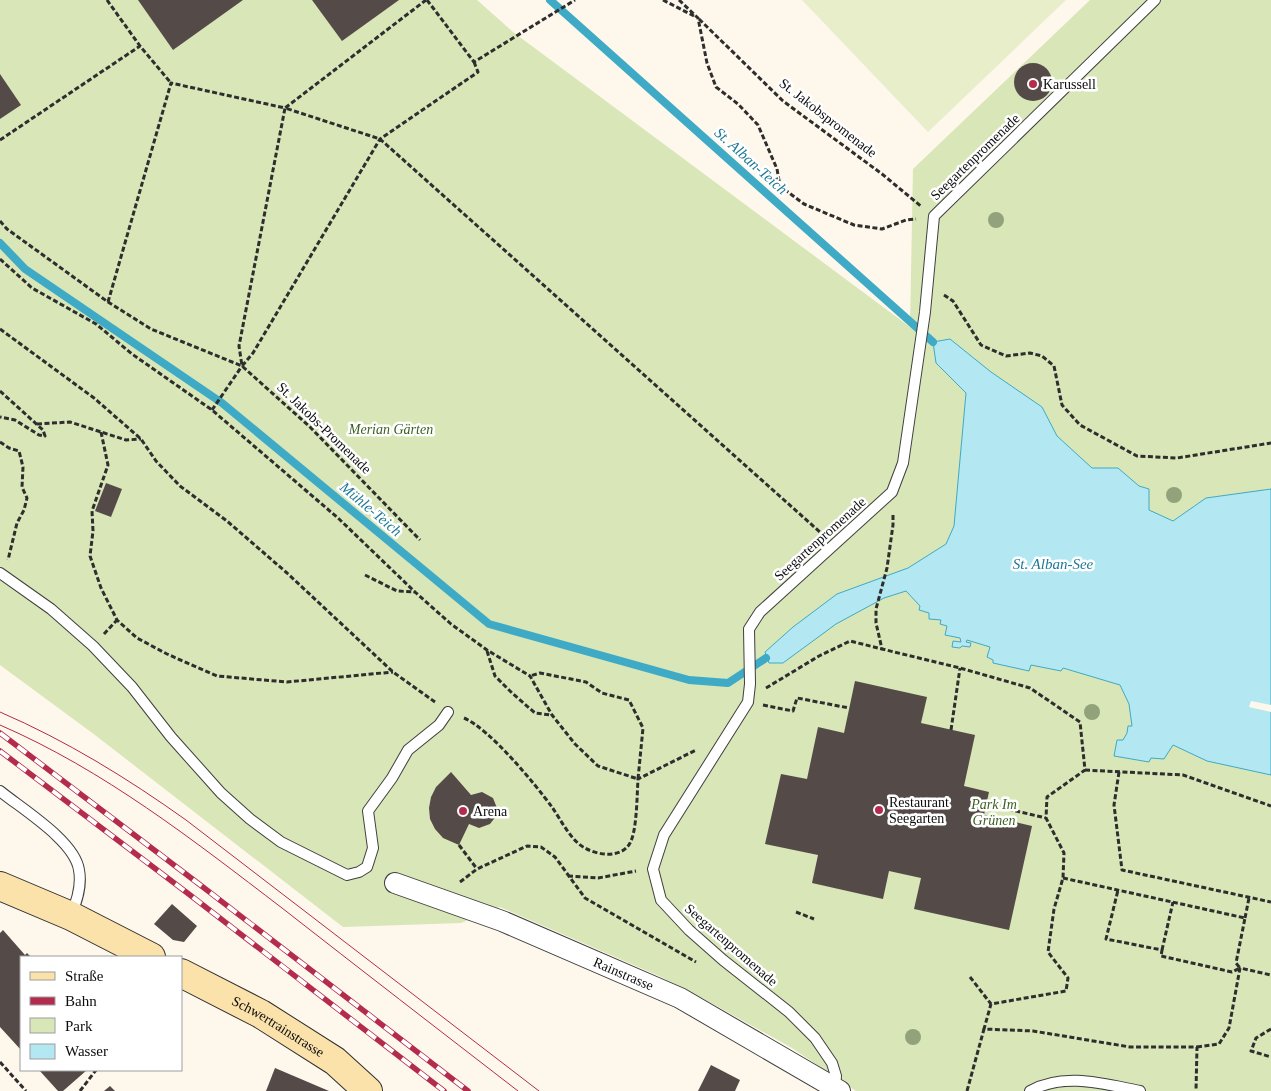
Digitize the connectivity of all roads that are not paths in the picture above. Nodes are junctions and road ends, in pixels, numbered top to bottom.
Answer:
1 (1155, 0) edge
2 (2, 574) edge
3 (448, 712) road end
4 (0, 792) edge
5 (394, 883) dead end
6 (0, 886) edge
7 (71, 916) junction
8 (149, 956) edge
9 (182, 974) edge
10 (838, 1089) edge
11 (368, 1091) edge
12 (1030, 1091) edge
13 (1140, 1091) edge

1 - 10 lane, Seegartenpromenade
2 - 3 lane
4 - 7 lane
5 - 10 street, Rainstrasse
6 - 7 main road
7 - 8 main road
9 - 11 main road, Schwertrainstrasse
12 - 13 lane

